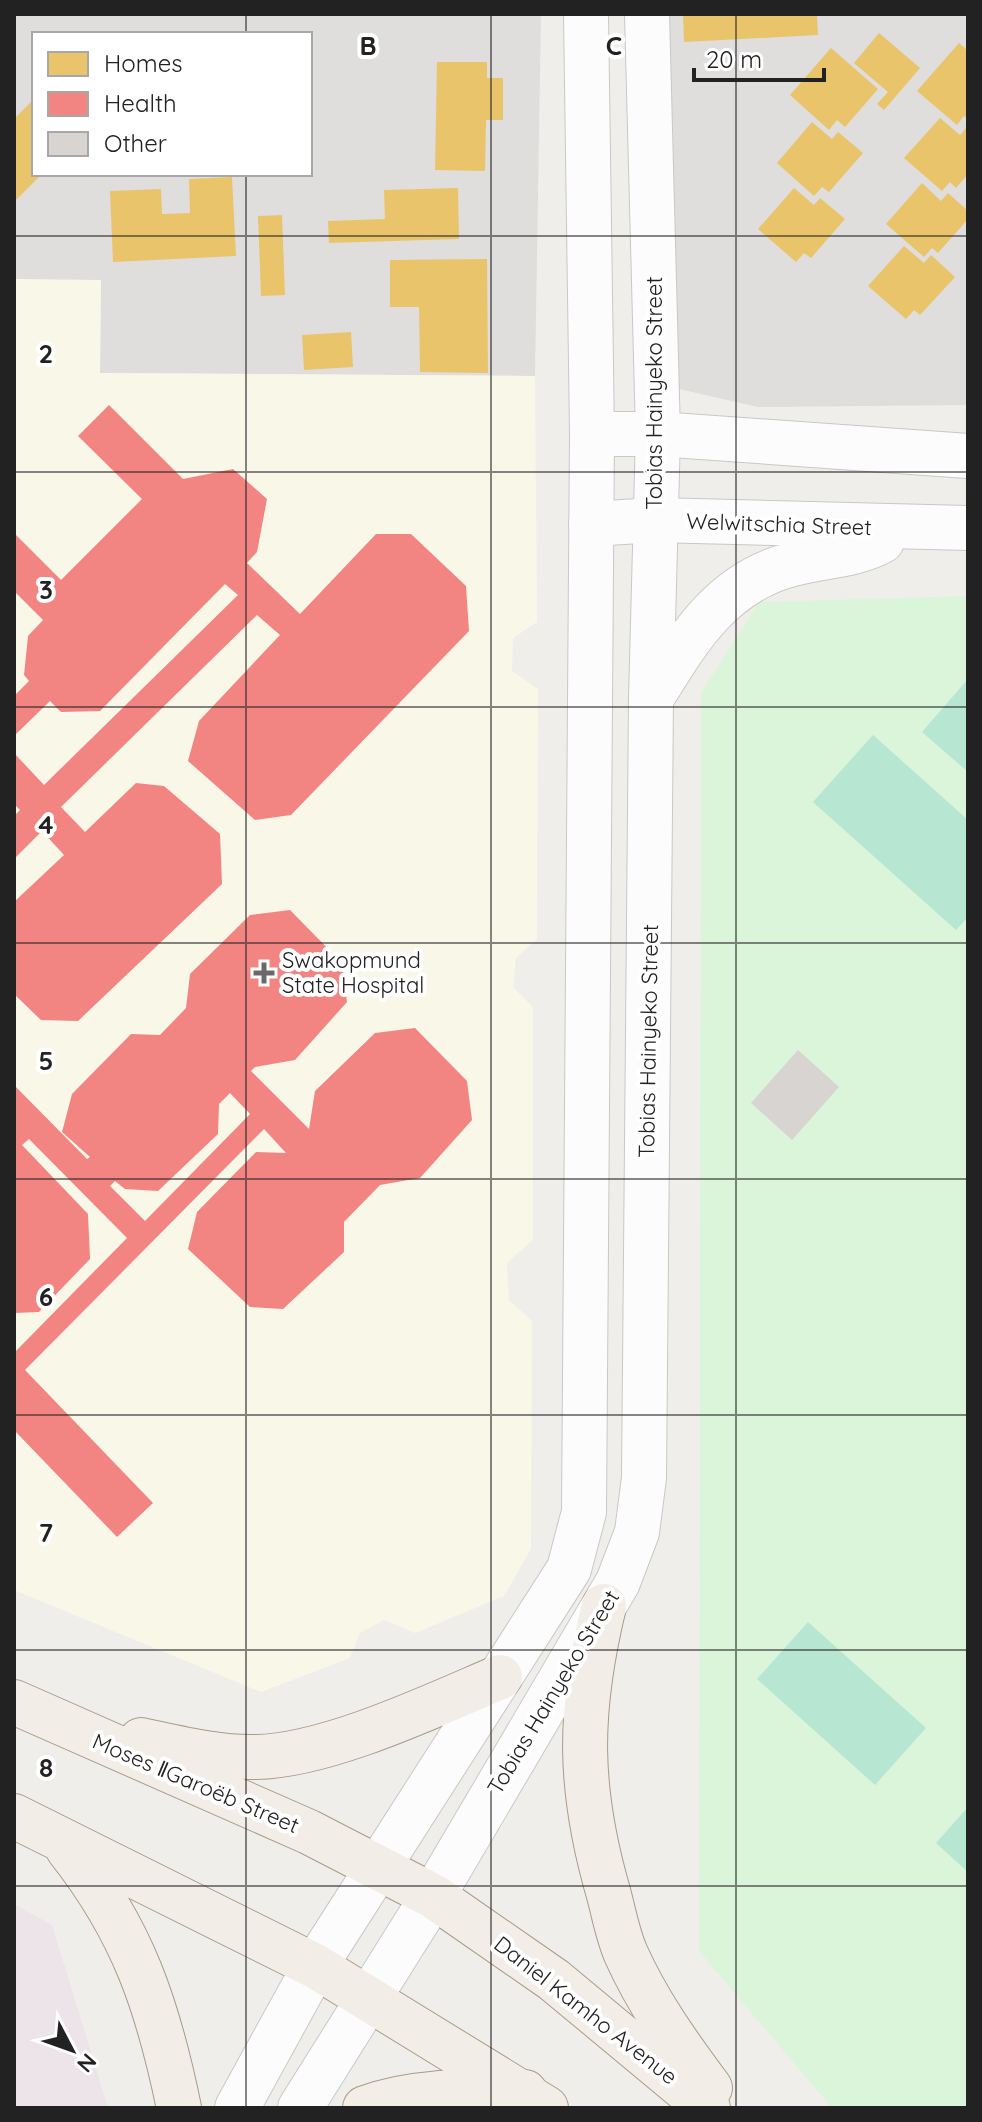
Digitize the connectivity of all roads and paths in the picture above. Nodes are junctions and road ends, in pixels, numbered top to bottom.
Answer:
1 (586, 14) edge
2 (647, 14) edge
3 (592, 434) junction
4 (658, 434) junction
5 (968, 456) edge
6 (655, 520) junction
7 (591, 524) junction
8 (968, 528) edge
9 (905, 529) junction
10 (651, 699) junction
11 (604, 1606) junction
12 (500, 1677) junction
13 (14, 1702) edge
14 (64, 1726) junction
15 (14, 1816) edge
16 (61, 1840) junction
17 (377, 1868) junction
18 (433, 1896) junction
19 (315, 1966) junction
20 (370, 1996) junction
21 (536, 2100) edge
22 (179, 2108) edge
23 (237, 2108) edge
24 (300, 2108) edge
25 (365, 2108) edge
26 (708, 2108) edge
27 (725, 2108) edge

1 - 3 street
2 - 4 street, Tobias Hainyeko Street
3 - 4 street
3 - 7 street
4 - 5 street
4 - 6 street, Tobias Hainyeko Street
6 - 7 street, Welwitschia Street
6 - 9 street, Welwitschia Street
6 - 10 street, Tobias Hainyeko Street
7 - 12 street
8 - 9 street, Welwitschia Street
9 - 10 street
10 - 11 street, Tobias Hainyeko Street
11 - 18 street, Tobias Hainyeko Street
11 - 27 main road
12 - 14 main road
12 - 17 street
13 - 14 main road, Moses ǁGaroëb Street
14 - 17 main road, Moses ǁGaroëb Street
15 - 16 main road
16 - 19 main road
16 - 22 main road
17 - 18 main road, Daniel Kamho Avenue
17 - 19 street
18 - 20 street, Tobias Hainyeko Street
18 - 26 main road, Daniel Kamho Avenue
19 - 20 main road
19 - 23 street
20 - 21 main road
20 - 24 street, Tobias Hainyeko Street
21 - 25 main road

